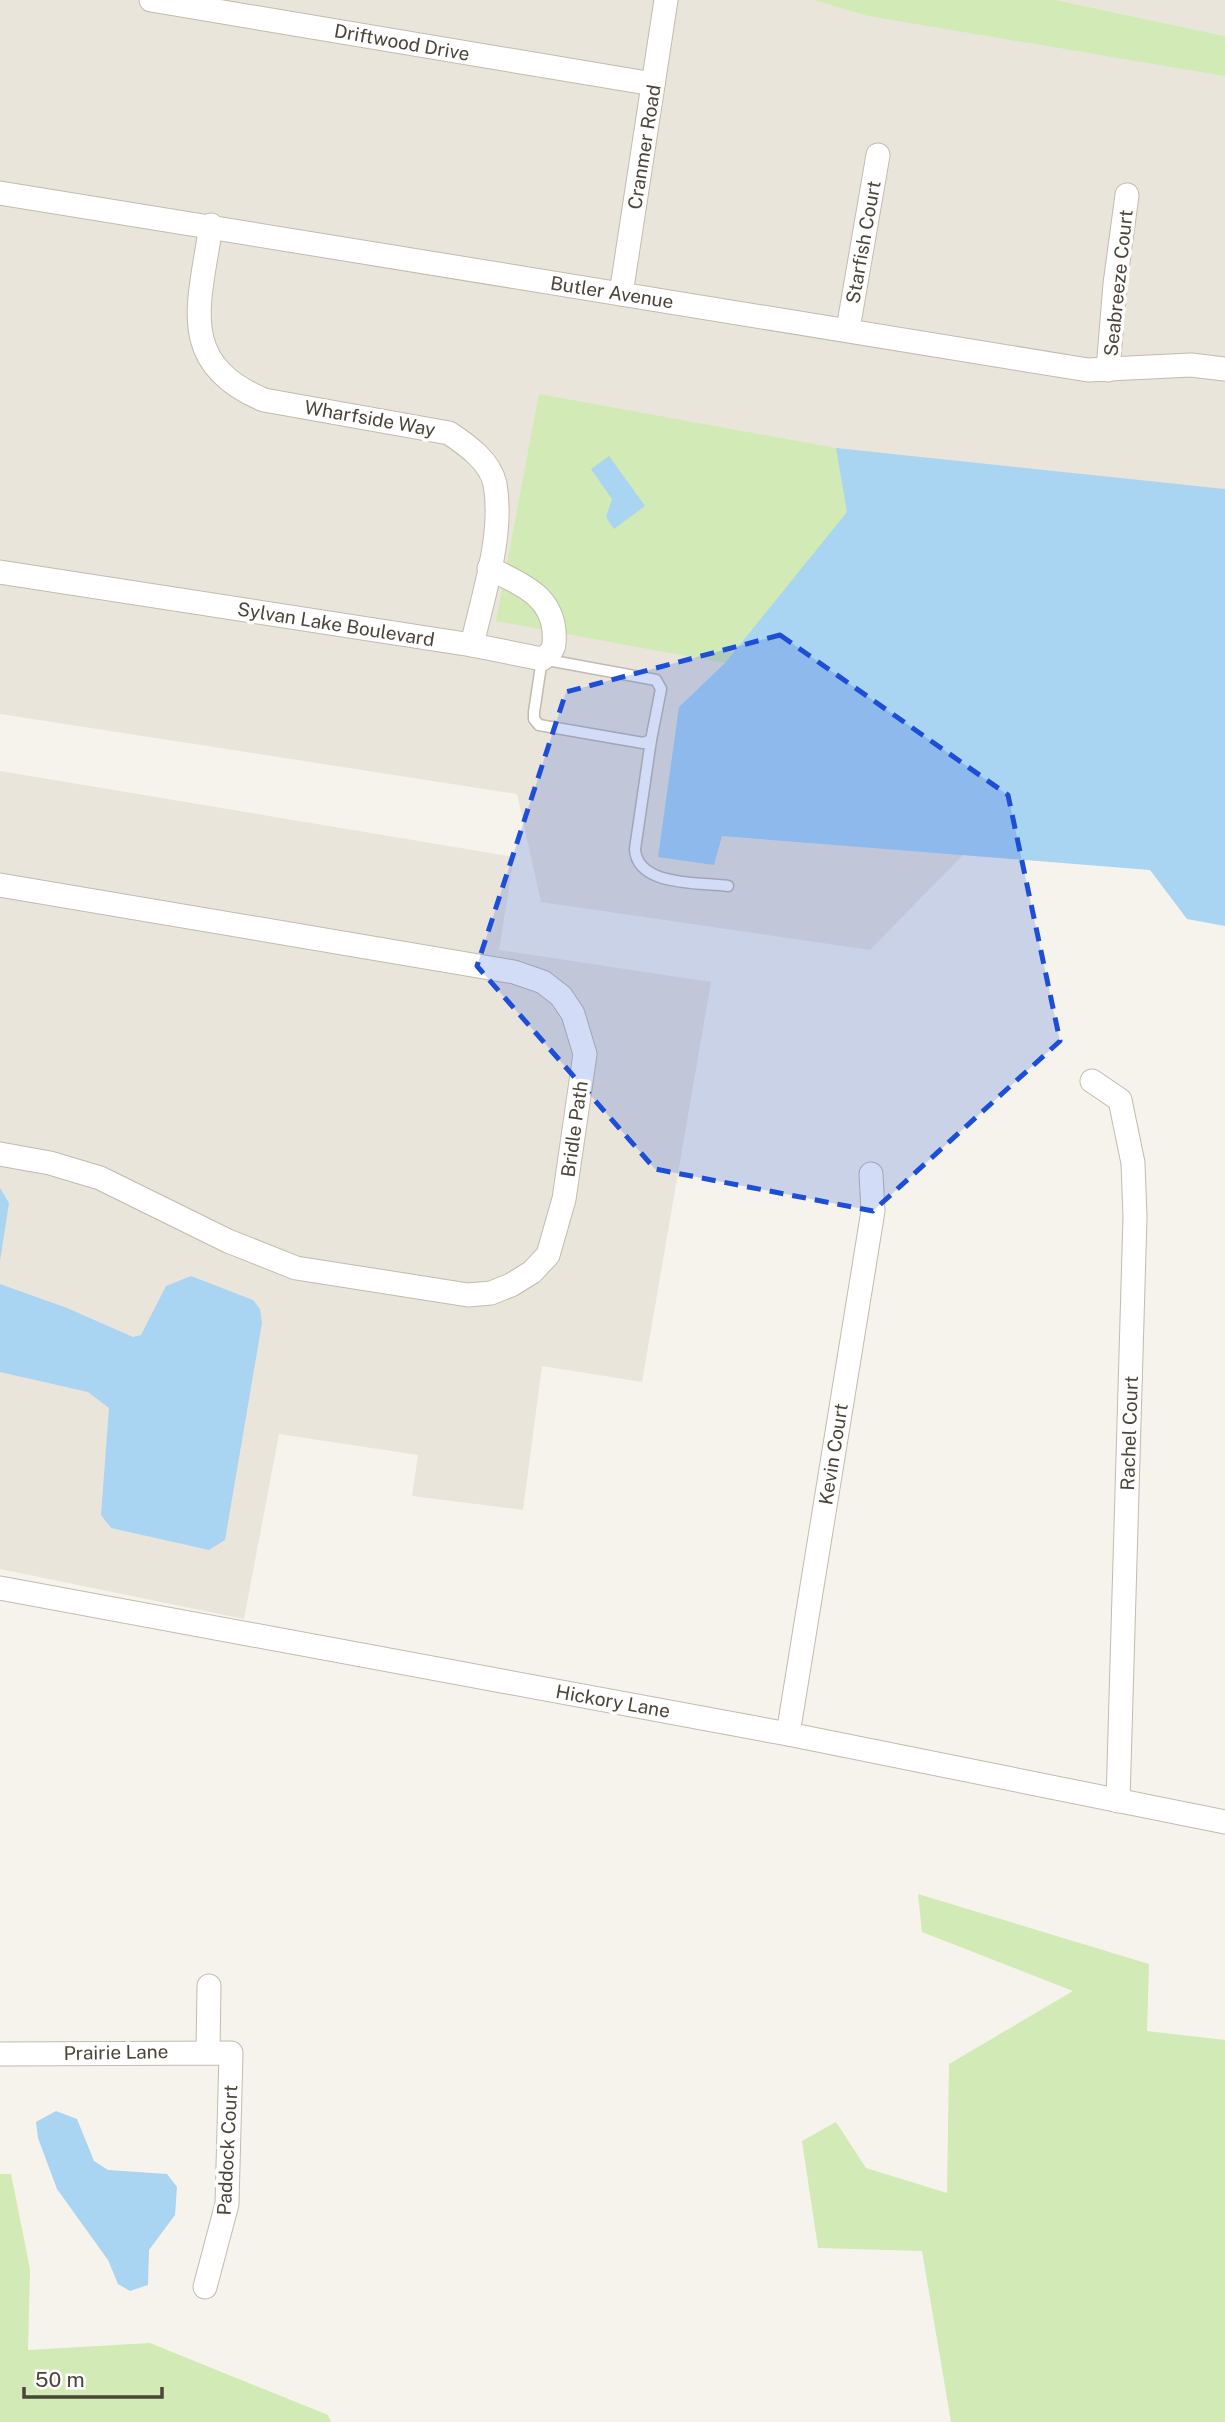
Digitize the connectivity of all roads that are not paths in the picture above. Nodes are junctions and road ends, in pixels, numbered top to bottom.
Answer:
1 (151, 0) edge
2 (666, 0) edge
3 (653, 84) junction
4 (878, 155) dead end
5 (0, 193) edge
6 (1127, 195) dead end
7 (211, 225) junction
8 (621, 294) junction
9 (848, 329) junction
10 (1225, 369) edge
11 (1108, 370) junction
12 (489, 568) junction
13 (0, 572) edge
14 (472, 645) junction
15 (542, 659) junction
16 (651, 740) junction
17 (0, 885) edge
18 (728, 886) dead end
19 (1092, 1081) dead end
20 (0, 1154) edge
21 (871, 1174) dead end
22 (0, 1588) edge
23 (788, 1734) junction
24 (1118, 1801) junction
25 (1225, 1822) edge
26 (209, 1986) dead end
27 (208, 2052) junction
28 (232, 2053) joint
29 (0, 2054) edge
30 (205, 2287) dead end

1 - 3 street, Driftwood Drive
2 - 3 street, Cranmer Road
3 - 8 street, Cranmer Road
4 - 9 street, Starfish Court
5 - 7 street, Butler Avenue
6 - 11 street, Seabreeze Court
7 - 8 street, Butler Avenue
7 - 12 street, Wharfside Way
8 - 9 street, Butler Avenue
9 - 11 street, Butler Avenue
10 - 11 street, Butler Avenue
12 - 14 street, Wharfside Way
12 - 15 street
13 - 14 street, Sylvan Lake Boulevard
14 - 15 street, Sylvan Lake Boulevard
15 - 16 lane
15 - 16 lane
16 - 18 lane
17 - 20 street, Bridle Path
19 - 24 street, Rachel Court
21 - 23 street, Kevin Court
22 - 23 street, Hickory Lane
23 - 24 street, Hickory Lane
24 - 25 street, Hickory Lane
26 - 27 street
27 - 28 street, Prairie Lane
27 - 29 street, Prairie Lane
28 - 30 street, Paddock Court

